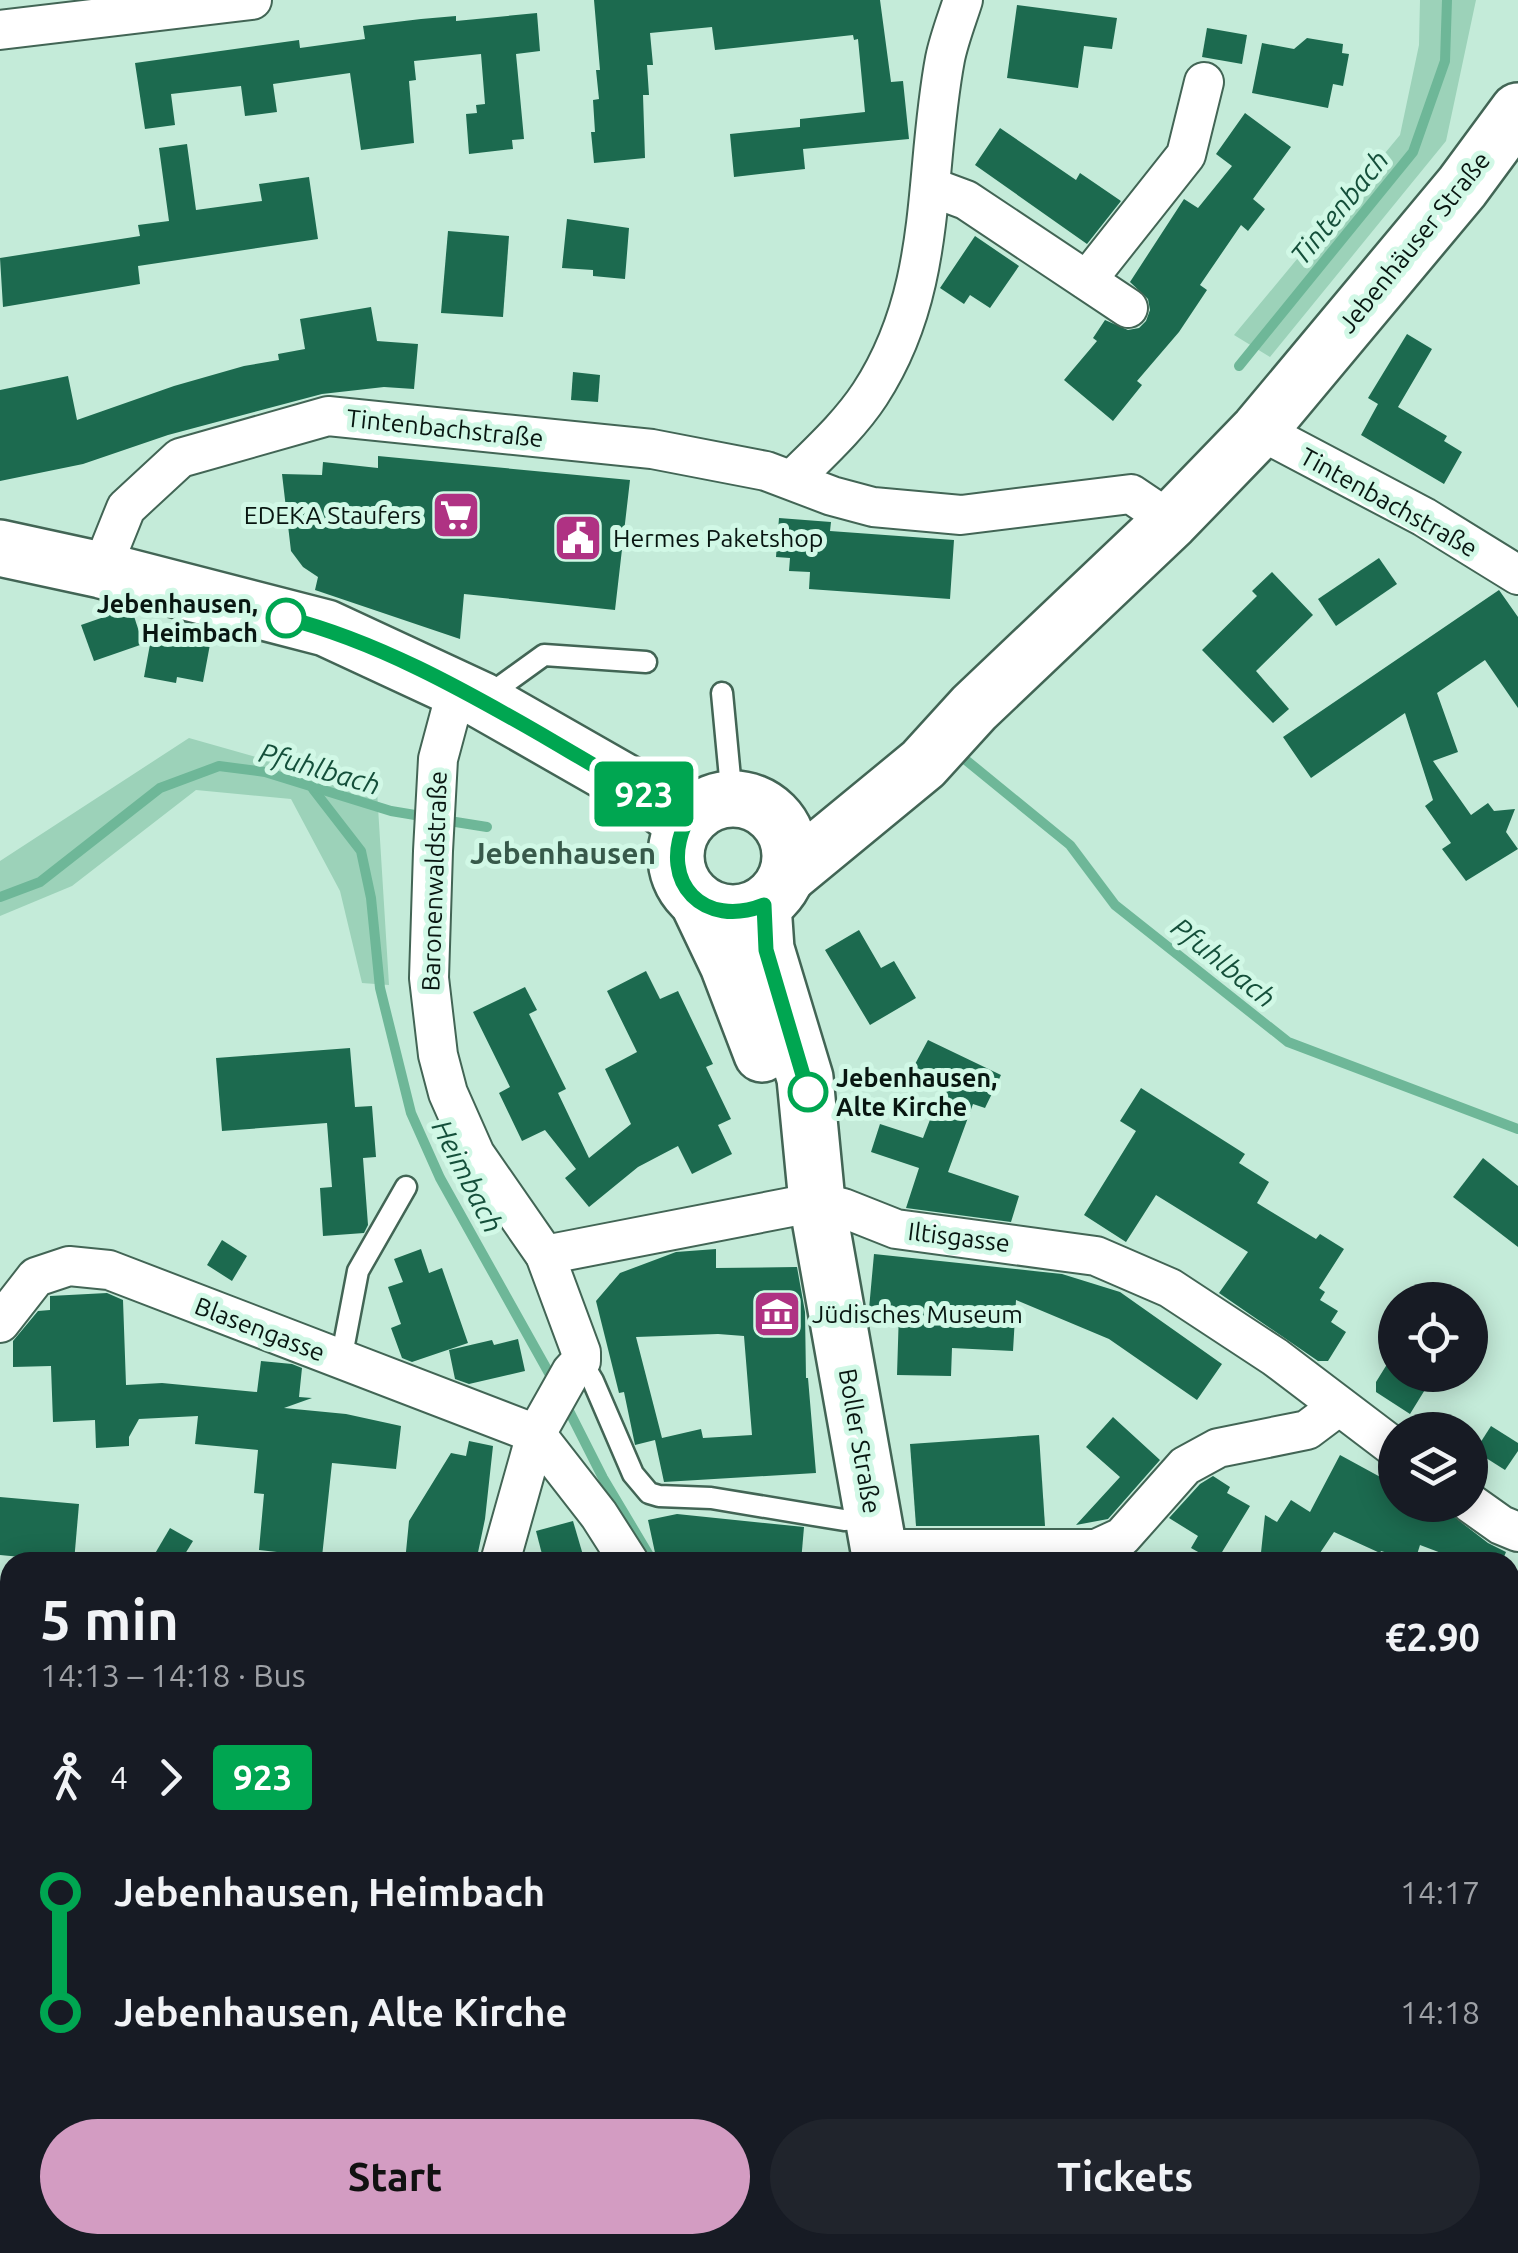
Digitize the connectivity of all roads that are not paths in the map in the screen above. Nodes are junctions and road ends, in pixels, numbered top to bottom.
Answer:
1 (252, 0) edge
2 (962, 0) edge
3 (0, 30) edge
4 (1204, 82) dead end
5 (1518, 111) edge
6 (931, 187) junction
7 (1087, 280) junction
8 (1128, 308) dead end
9 (1259, 430) junction
10 (793, 479) junction
11 (1151, 507) junction
12 (0, 548) edge
13 (101, 570) junction
14 (1518, 575) edge
15 (646, 662) dead end
16 (722, 693) dead end
17 (469, 694) junction
18 (974, 708) junction
19 (753, 806) junction
20 (685, 824) junction
21 (775, 891) junction
22 (698, 902) junction
23 (406, 1187) dead end
24 (817, 1202) junction
25 (545, 1255) junction
26 (0, 1323) edge
27 (340, 1360) junction
28 (576, 1367) junction
29 (1339, 1406) junction
30 (539, 1428) junction
31 (1378, 1435) edge
32 (1488, 1516) edge
33 (1518, 1532) edge
34 (877, 1543) edge
35 (503, 1552) edge
36 (623, 1552) edge

1 - 3 street
2 - 6 street
4 - 7 street
5 - 9 main road, Jebenhäuser Straße
6 - 7 street
6 - 10 street
7 - 8 street
9 - 11 main road
9 - 14 street, Tintenbachstraße
10 - 11 street, Tintenbachstraße
10 - 13 street, Tintenbachstraße
11 - 18 main road
12 - 13 main road
13 - 17 main road
15 - 17 lane
16 - 19 lane
17 - 20 main road
17 - 25 street, Baronenwaldstraße
18 - 19 main road
18 - 21 main road
19 - 20 main road
19 - 21 main road
20 - 22 main road
21 - 22 main road
21 - 24 main road, Boller Straße
22 - 24 main road, Boller Straße
23 - 27 lane
24 - 25 street, Iltisgasse
24 - 29 street, Iltisgasse
24 - 34 main road, Boller Straße
25 - 28 street, Baronenwaldstraße
26 - 27 street, Blasengasse
27 - 30 street, Blasengasse
28 - 30 street
28 - 34 lane
29 - 31 street, Iltisgasse
29 - 34 street
30 - 35 street
30 - 36 street
32 - 33 street

